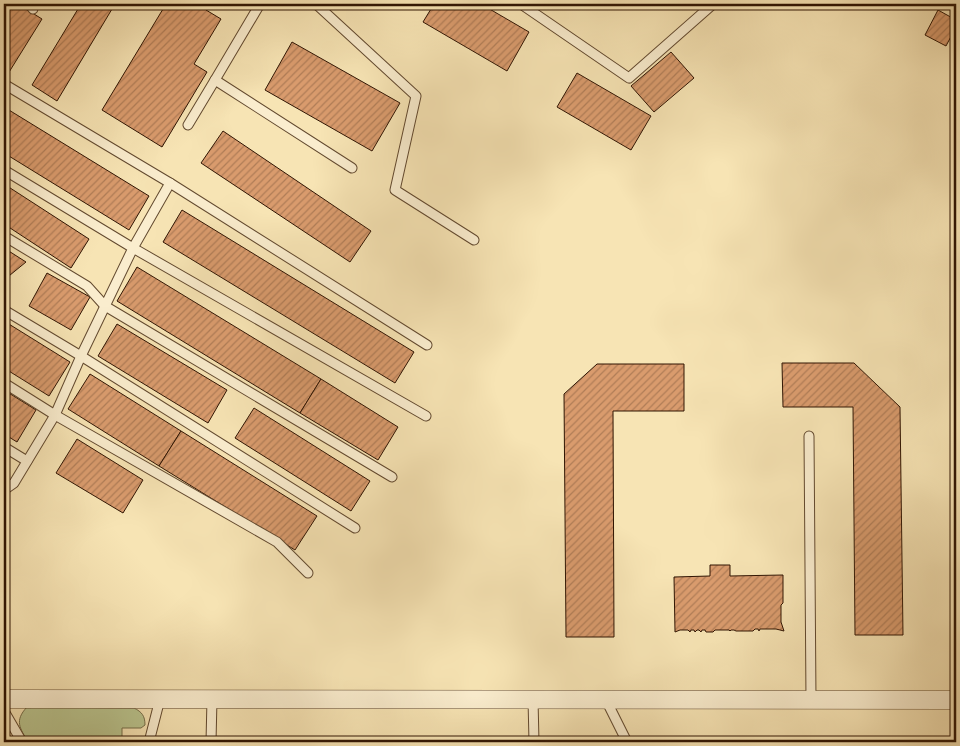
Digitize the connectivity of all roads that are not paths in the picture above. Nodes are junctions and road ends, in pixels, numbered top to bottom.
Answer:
1 (260, 4) edge
2 (316, 4) edge
3 (522, 4) edge
4 (713, 4) edge
5 (216, 80) junction
6 (4, 84) edge
7 (188, 124) dead end
8 (352, 168) dead end
9 (4, 170) edge
10 (170, 183) junction
11 (4, 236) edge
12 (474, 240) dead end
13 (133, 248) junction
14 (105, 306) junction
15 (4, 310) edge
16 (427, 345) dead end
17 (81, 356) junction
18 (4, 384) edge
19 (55, 415) junction
20 (426, 416) dead end
21 (808, 436) dead end
22 (4, 447) edge
23 (27, 461) junction
24 (392, 477) dead end
25 (4, 490) edge
26 (355, 528) dead end
27 (308, 573) dead end
28 (4, 699) edge
29 (160, 699) junction
30 (212, 699) junction
31 (533, 699) junction
32 (606, 699) junction
33 (811, 700) junction
34 (956, 700) edge
35 (4, 711) edge
36 (22, 742) edge
37 (149, 742) edge
38 (211, 742) edge
39 (534, 742) edge
40 (627, 742) edge

1 - 5 lane
2 - 12 lane
3 - 4 lane
5 - 7 lane
5 - 8 lane
6 - 10 lane
9 - 13 lane
10 - 13 lane
10 - 16 lane
11 - 14 lane
13 - 14 lane
13 - 20 lane
14 - 17 lane
14 - 24 lane
15 - 17 lane
17 - 19 lane
17 - 26 lane
18 - 19 lane
19 - 23 lane
19 - 27 lane
21 - 33 lane
22 - 23 lane
23 - 25 lane
28 - 29 street
29 - 30 street
29 - 37 lane
30 - 31 street
30 - 38 lane
31 - 32 street
31 - 39 lane
32 - 33 street
32 - 40 lane
33 - 34 street
35 - 36 lane

